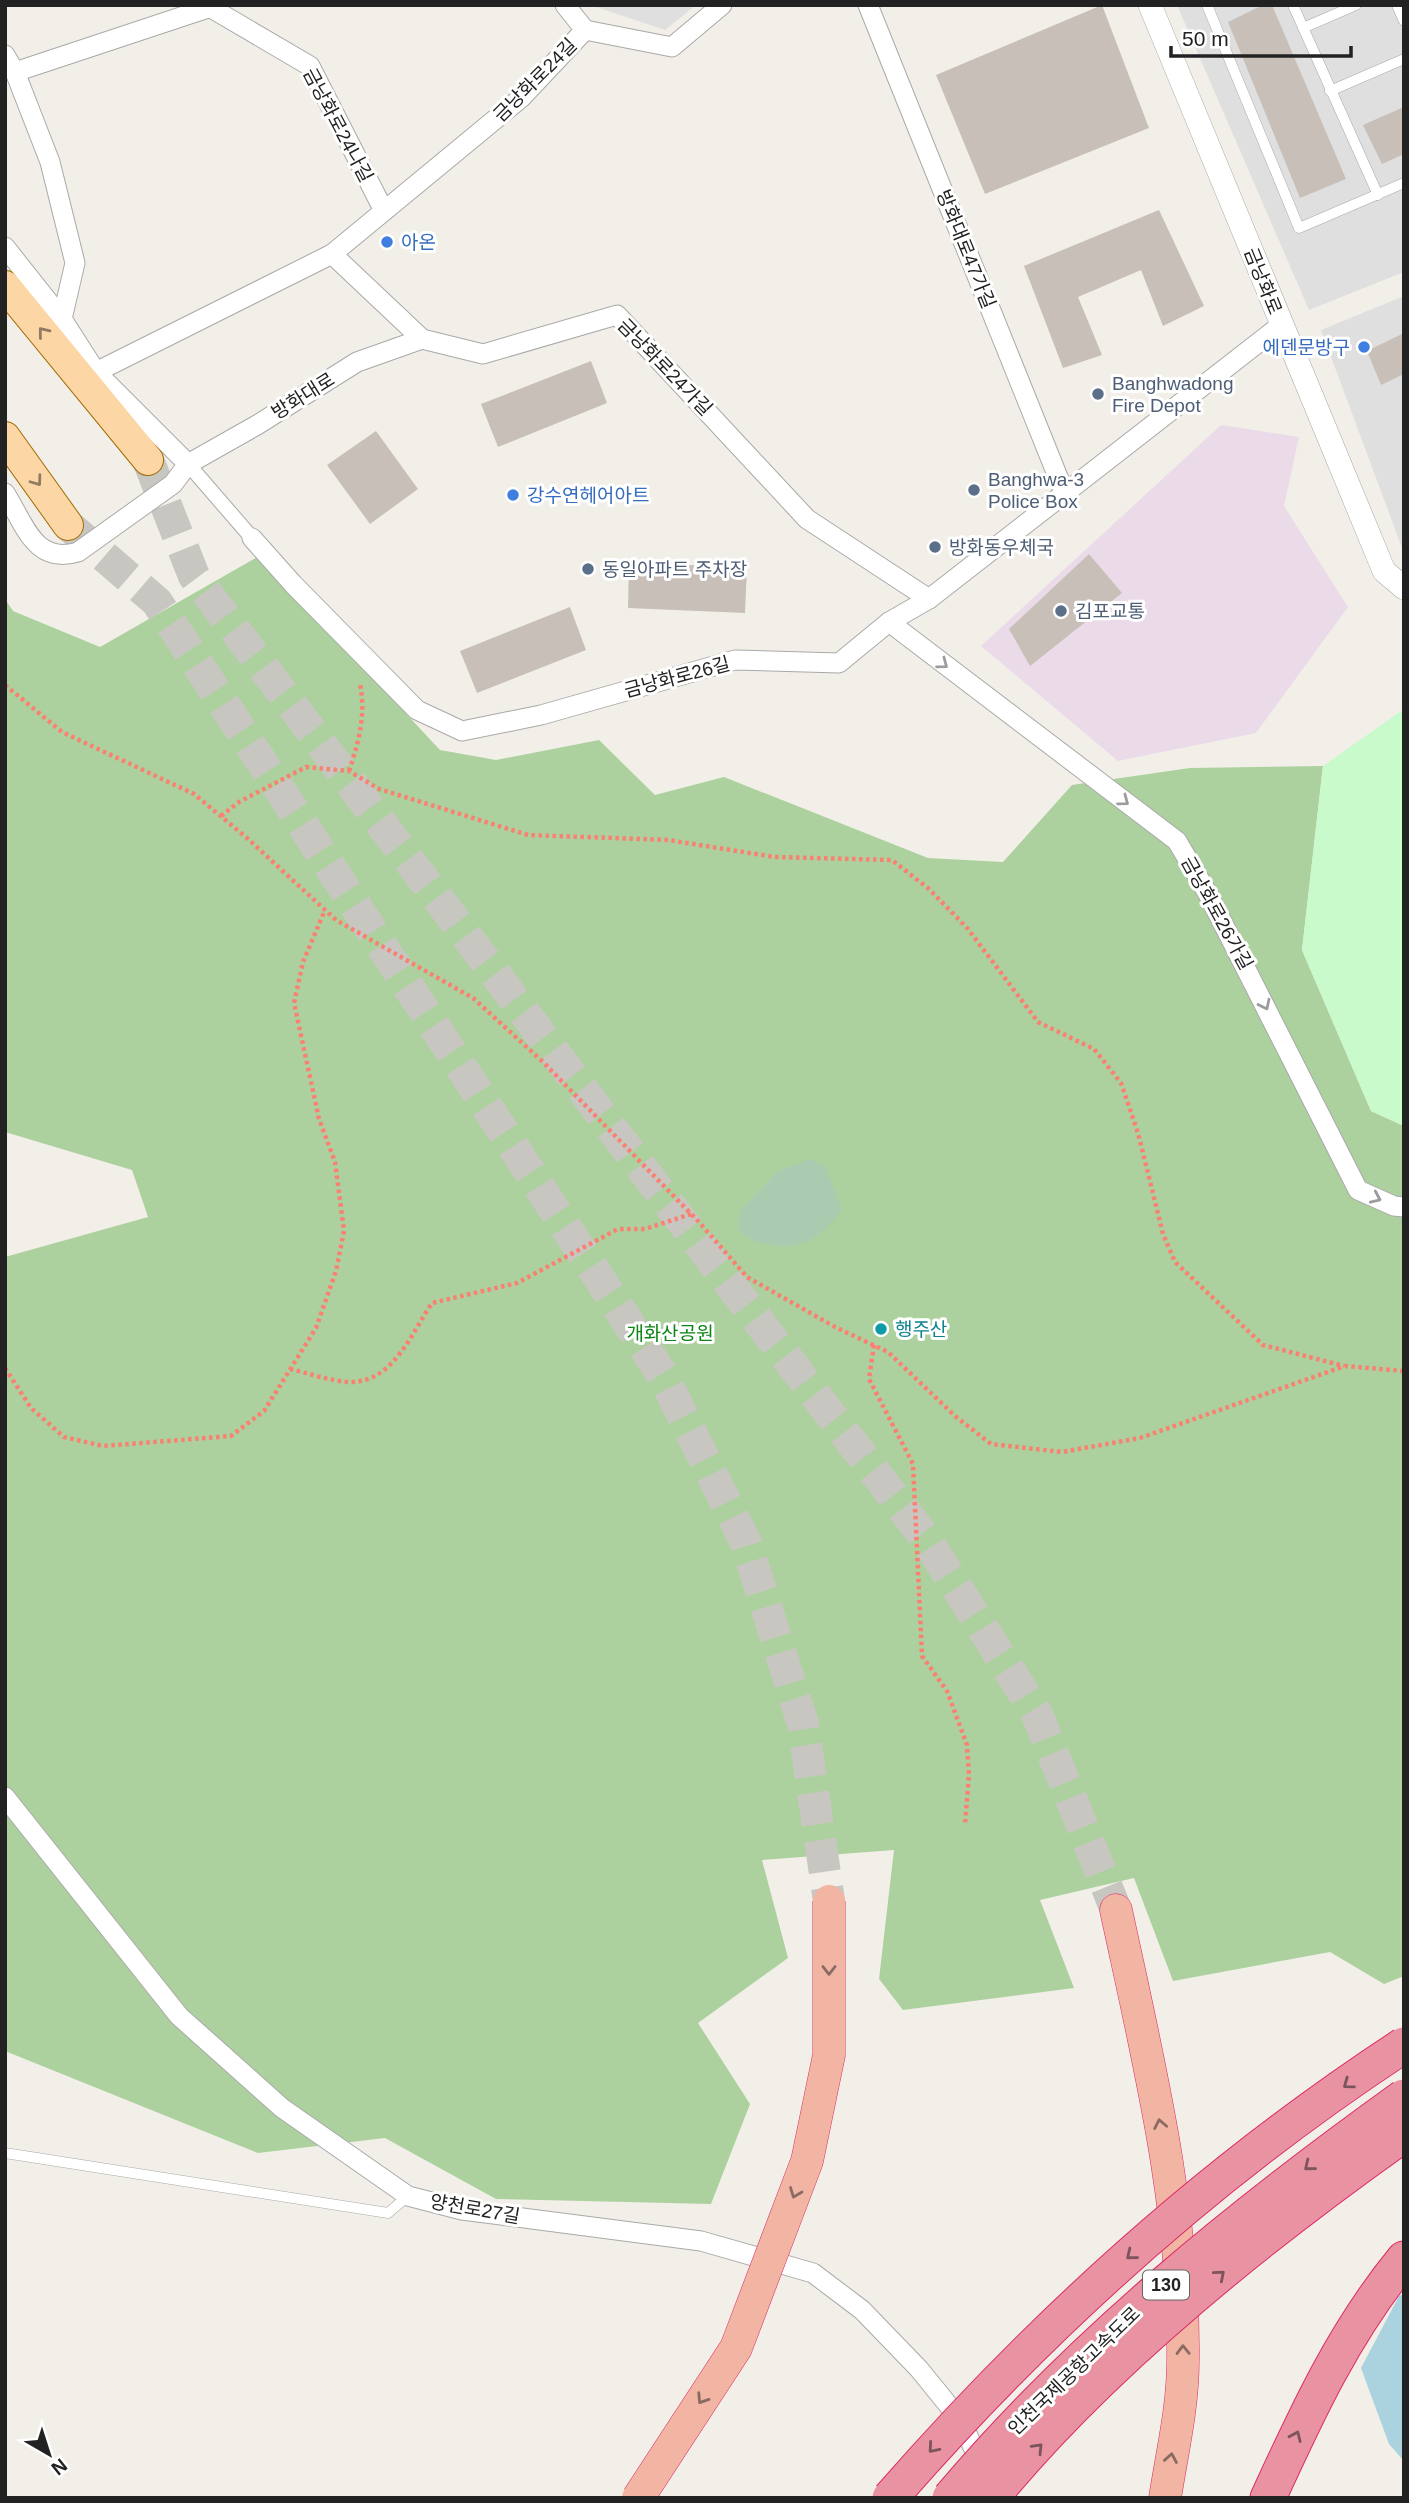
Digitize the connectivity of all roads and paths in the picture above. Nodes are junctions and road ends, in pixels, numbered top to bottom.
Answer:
1 (565, 5) edge
2 (722, 5) edge
3 (869, 5) edge
4 (1150, 5) edge
5 (1207, 5) edge
6 (1293, 5) edge
7 (1356, 5) edge
8 (1397, 5) edge
9 (210, 6) edge
10 (1404, 21) edge
11 (1303, 28) junction
12 (585, 30) junction
13 (1404, 59) edge
14 (10, 64) edge
15 (1329, 91) junction
16 (1404, 183) edge
17 (1378, 195) junction
18 (384, 211) junction
19 (5, 247) edge
20 (332, 254) junction
21 (5, 286) edge
22 (62, 319) junction
23 (1281, 325) junction
24 (422, 339) junction
25 (96, 372) junction
26 (5, 437) edge
27 (148, 460) tunnel mouth
28 (188, 464) junction
29 (1064, 492) junction
30 (5, 493) edge
31 (68, 525) tunnel mouth
32 (253, 538) joint
33 (1404, 588) edge
34 (929, 599) junction
35 (889, 622) junction
36 (356, 648) junction
37 (5, 685) edge
38 (349, 771) junction
39 (221, 816) junction
40 (325, 910) junction
41 (1404, 1207) edge
42 (691, 1214) junction
43 (874, 1345) junction
44 (1345, 1366) junction
45 (5, 1368) edge
46 (289, 1369) junction
47 (1404, 1371) edge
48 (5, 1797) edge
49 (965, 1825) dead end
50 (829, 1901) tunnel mouth
51 (1116, 1910) tunnel mouth
52 (1404, 2045) edge
53 (1404, 2097) edge
54 (1404, 2134) edge
55 (5, 2152) edge
56 (408, 2196) junction
57 (1404, 2259) edge
58 (638, 2498) edge
59 (890, 2498) edge
60 (950, 2498) edge
61 (993, 2498) edge
62 (1164, 2498) edge
63 (1268, 2498) edge

1 - 12 street
2 - 12 street, 금낭화로24길
3 - 29 street, 방화대로47가길
4 - 23 street, 금낭화로
5 - 17 lane
6 - 11 lane
7 - 11 lane
8 - 10 lane
9 - 14 street, 금낭화로24나길
9 - 18 street, 금낭화로24나길
11 - 15 lane
12 - 18 street, 금낭화로24길
13 - 15 lane
14 - 22 street
15 - 17 lane
16 - 17 lane
18 - 20 street, 금낭화로24길
19 - 22 street
20 - 24 street, 금낭화로24가길
20 - 25 street
27 -> 21 main road
22 - 25 street
23 - 29 street, 금낭화로26길
23 - 33 street, 금낭화로
24 - 28 street, 방화대로
24 - 34 street, 금낭화로24가길
25 - 28 street
26 -> 31 main road
28 - 30 street, 방화대로
28 - 32 street
29 - 34 street, 금낭화로26길
32 - 36 street, 금낭화로26길
34 - 35 street, 금낭화로26길
35 - 36 street, 금낭화로26길
35 -> 41 street, 금낭화로26가길
36 - 38 path
37 - 39 path
38 - 39 path
38 - 44 path
39 - 40 path
40 - 42 path
40 - 46 path
42 - 43 path
42 - 46 path
43 - 44 path
43 - 49 path
44 - 47 path
45 - 46 path
48 - 56 street, 양천로27길
50 -> 58 highway, bridge
62 -> 51 highway
52 -> 59 highway, bridge
53 -> 60 highway, 인천국제공항고속도로 / 130, bridge
61 -> 54 highway, 인천국제공항고속도로 / 130, bridge
55 - 56 lane
56 - 61 street, 양천로27길
63 -> 57 highway

